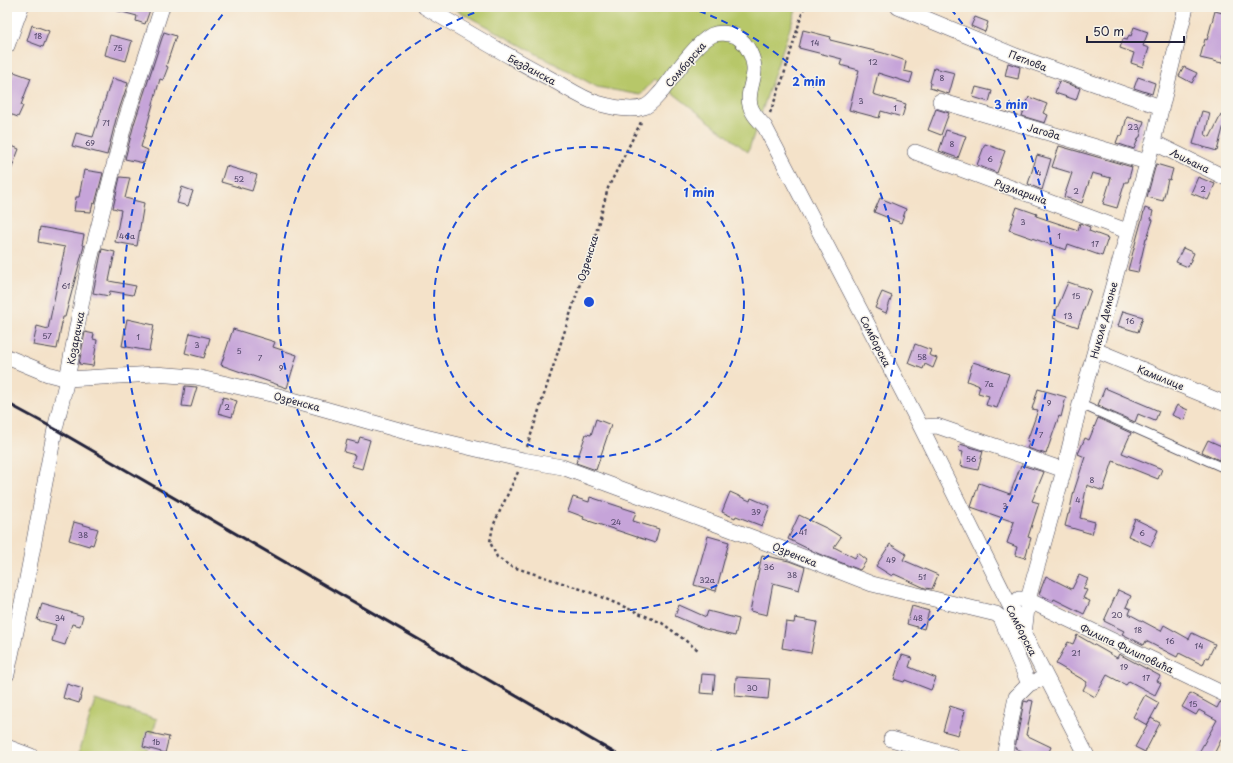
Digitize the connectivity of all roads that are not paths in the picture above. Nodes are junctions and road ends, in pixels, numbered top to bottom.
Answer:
1 (22, 7) edge
2 (162, 7) edge
3 (426, 7) edge
4 (898, 7) edge
5 (1186, 7) edge
6 (7, 46) edge
7 (940, 101) dead end
8 (646, 107) joint
9 (1161, 107) junction
10 (1153, 142) junction
11 (915, 152) dead end
12 (1148, 162) junction
13 (1226, 178) edge
14 (1128, 231) junction
15 (1095, 350) junction
16 (7, 357) edge
17 (67, 379) junction
18 (1080, 404) junction
19 (1226, 404) edge
20 (921, 427) junction
21 (1226, 469) edge
22 (1064, 470) junction
23 (1006, 598) junction
24 (1028, 600) junction
25 (1024, 634) junction
26 (7, 674) edge
27 (1046, 677) junction
28 (1029, 684) junction
29 (1226, 695) edge
30 (891, 739) dead end
31 (7, 747) edge
32 (31, 756) edge
33 (952, 756) edge
34 (1004, 756) edge
35 (1088, 756) edge

1 - 6 street
2 - 17 street, Козарачка
3 - 8 street, Безданска
4 - 9 street, Петлова
5 - 9 street, Николе Демоње
7 - 12 street, Јагода
8 - 20 street, Сомборска
9 - 10 street, Николе Демоње
10 - 12 street, Николе Демоње
10 - 13 street, Љиљана
11 - 14 street, Рузмарина
12 - 14 street, Николе Демоње
14 - 15 street, Николе Демоње
15 - 18 street, Николе Демоње
15 - 19 street, Камилице
16 - 17 street, Озренска
17 - 26 street, Козарачка
17 - 28 street, Озренска
18 - 21 lane
18 - 22 street, Николе Демоње
20 - 22 street
20 - 23 street, Сомборска
22 - 24 street, Николе Демоње
23 - 24 street
23 - 25 street, Сомборска
24 - 25 street, Николе Демоње
24 - 29 street, Филипа Филиповића
25 - 27 street, Сомборска
27 - 28 street
27 - 35 street, Сомборска
28 - 34 street
30 - 33 street
31 - 32 street

